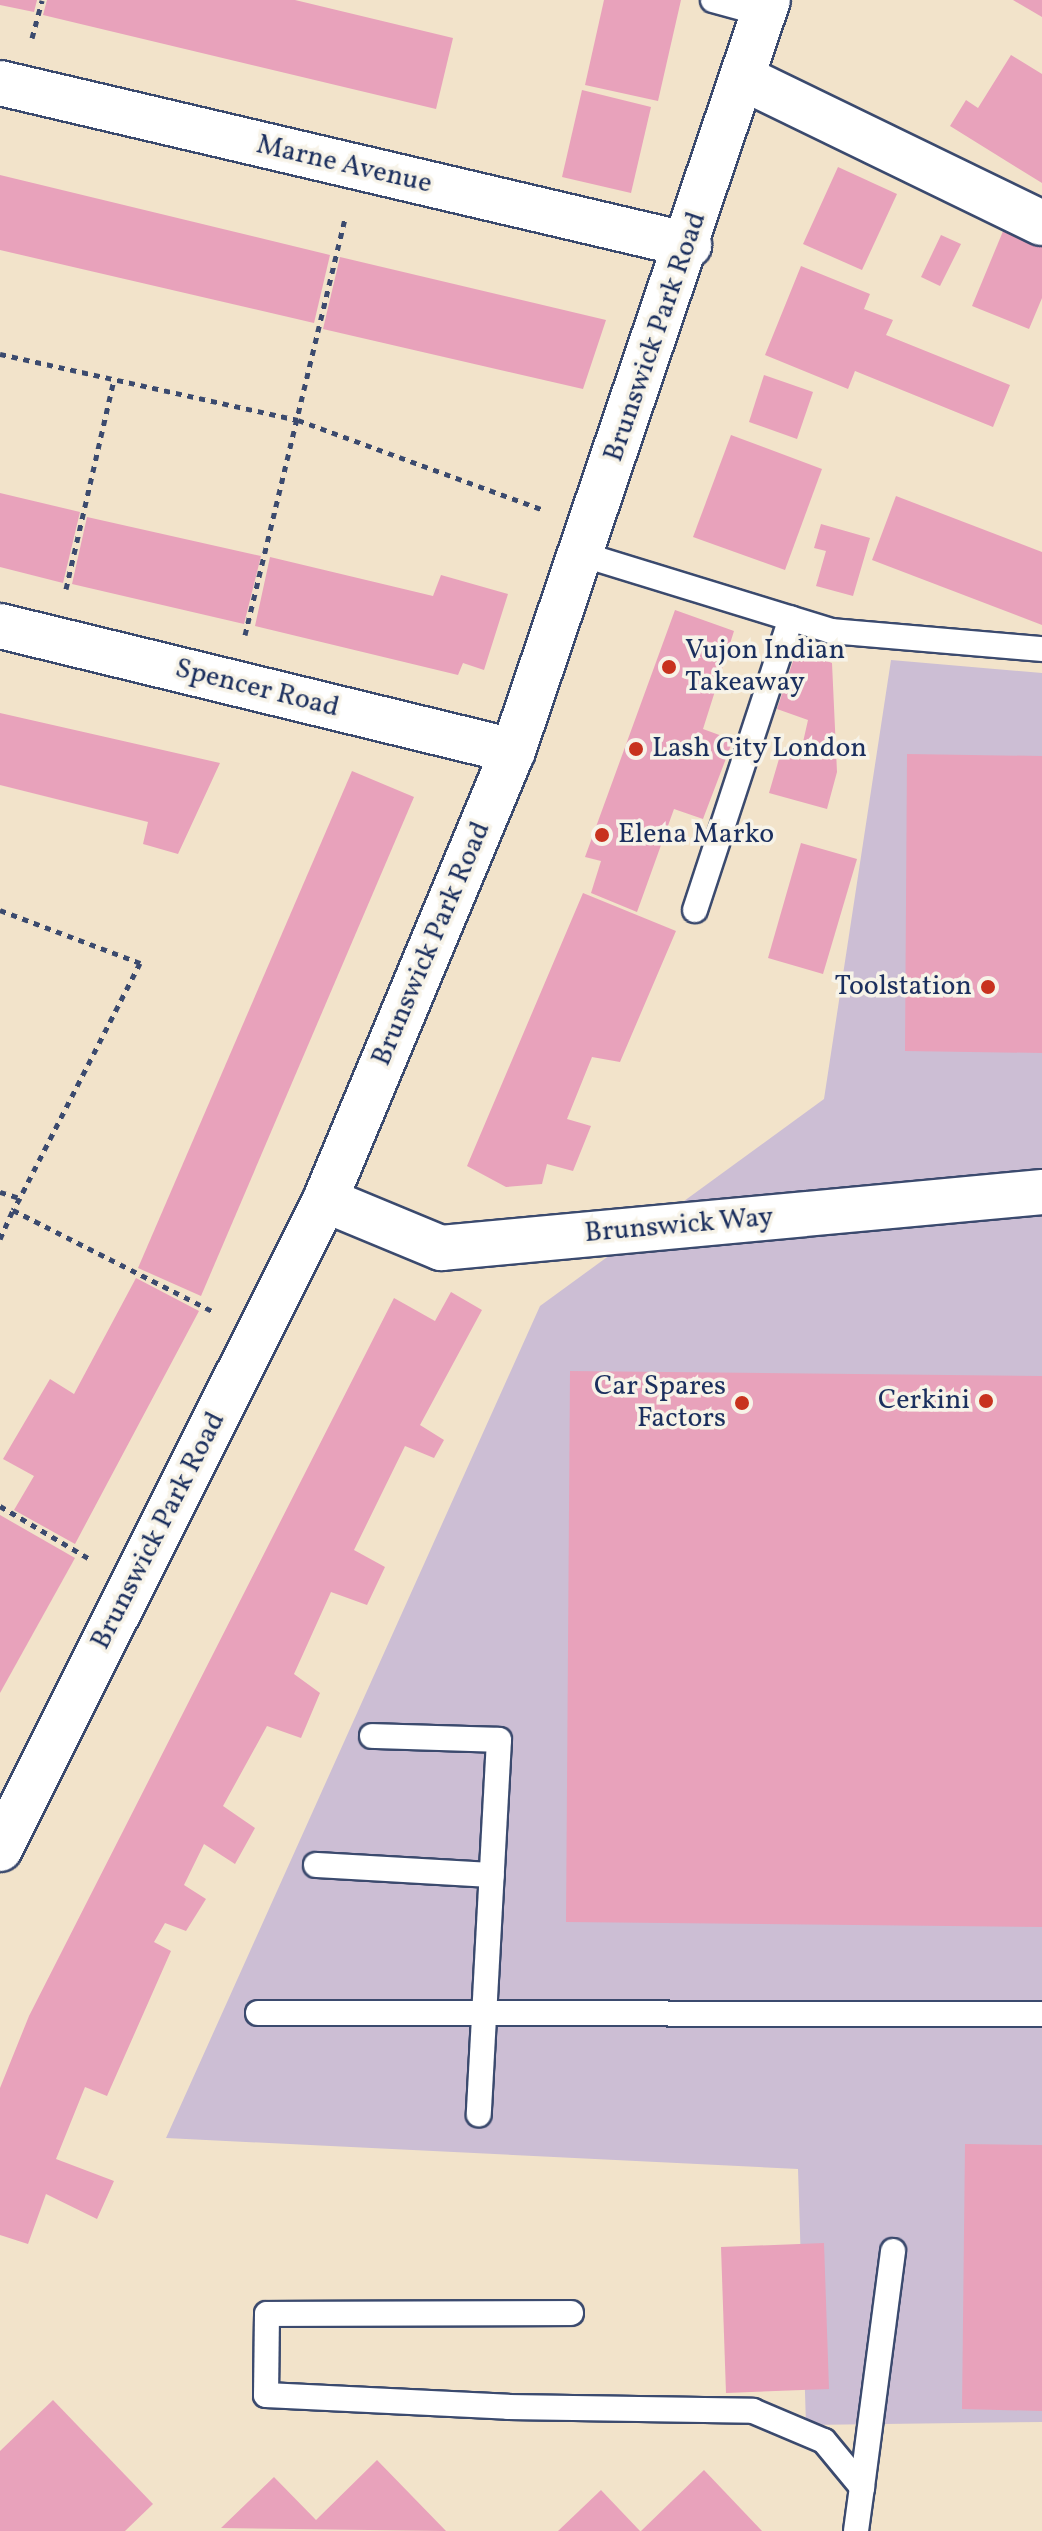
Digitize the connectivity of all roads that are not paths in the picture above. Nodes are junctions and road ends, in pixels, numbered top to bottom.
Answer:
1 (713, 0) edge
2 (766, 7) edge
3 (743, 78) junction
4 (0, 83) edge
5 (1042, 223) edge
6 (689, 245) junction
7 (586, 541) junction
8 (791, 618) junction
9 (0, 626) edge
10 (1042, 649) edge
11 (513, 751) junction
12 (695, 910) dead end
13 (1042, 1192) edge
14 (325, 1200) junction
15 (372, 1736) dead end
16 (0, 1849) edge
17 (316, 1865) dead end
18 (492, 1875) junction
19 (258, 2013) dead end
20 (1042, 2014) edge
21 (484, 2015) junction
22 (479, 2114) dead end
23 (893, 2251) dead end
24 (571, 2313) dead end
25 (862, 2487) junction
26 (856, 2531) edge

1 - 2 lane
2 - 3 street, Brunswick Park Road
3 - 5 street
3 - 6 street, Brunswick Park Road
4 - 6 street, Marne Avenue
6 - 7 street, Brunswick Park Road
7 - 8 lane
7 - 11 street, Brunswick Park Road
8 - 10 lane
8 - 12 lane
9 - 11 street, Spencer Road
11 - 14 street, Brunswick Park Road
13 - 14 street, Brunswick Way
14 - 16 street, Brunswick Park Road
15 - 18 lane
17 - 18 lane
18 - 21 lane
19 - 21 lane
20 - 21 lane
21 - 22 lane
23 - 25 lane
24 - 25 lane
25 - 26 lane

